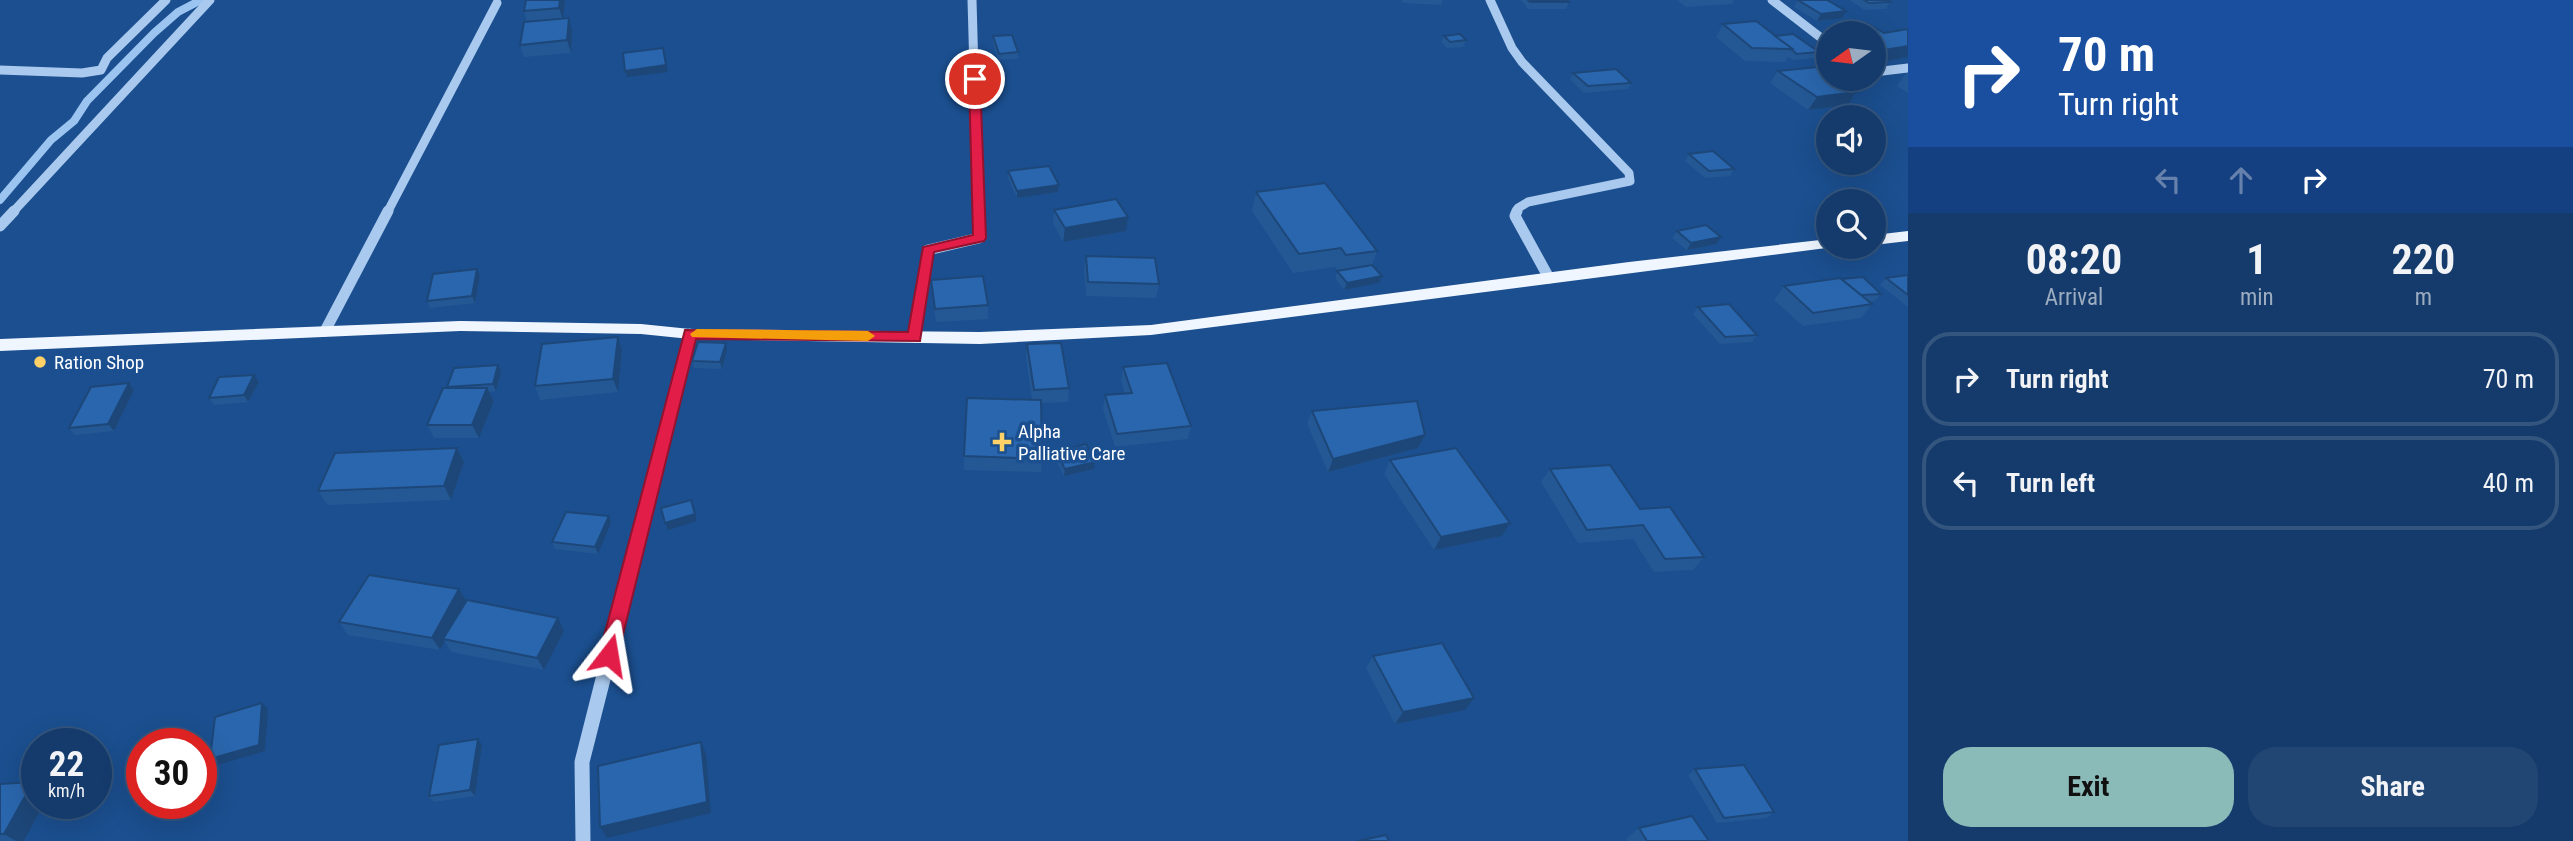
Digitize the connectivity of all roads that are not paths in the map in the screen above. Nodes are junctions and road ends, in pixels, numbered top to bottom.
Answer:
1 (166, 0) edge
2 (210, 0) edge
3 (972, 0) edge
4 (1490, 0) edge
5 (1772, 0) edge
6 (497, 3) dead end
7 (1816, 34) edge
8 (1908, 68) edge
9 (0, 70) edge
10 (1886, 71) edge
11 (0, 226) edge
12 (1908, 236) edge
13 (1886, 239) edge
14 (1816, 246) edge
15 (1549, 278) junction
16 (326, 331) junction
17 (690, 334) junction
18 (915, 337) junction
19 (0, 345) edge
20 (583, 841) edge

1 - 9 street
2 - 11 street
3 - 18 street
4 - 15 street
5 - 7 street
6 - 16 street
8 - 10 street
12 - 13 main road
14 - 15 main road
15 - 18 main road
16 - 17 main road
16 - 19 main road
17 - 18 main road
17 - 20 street

